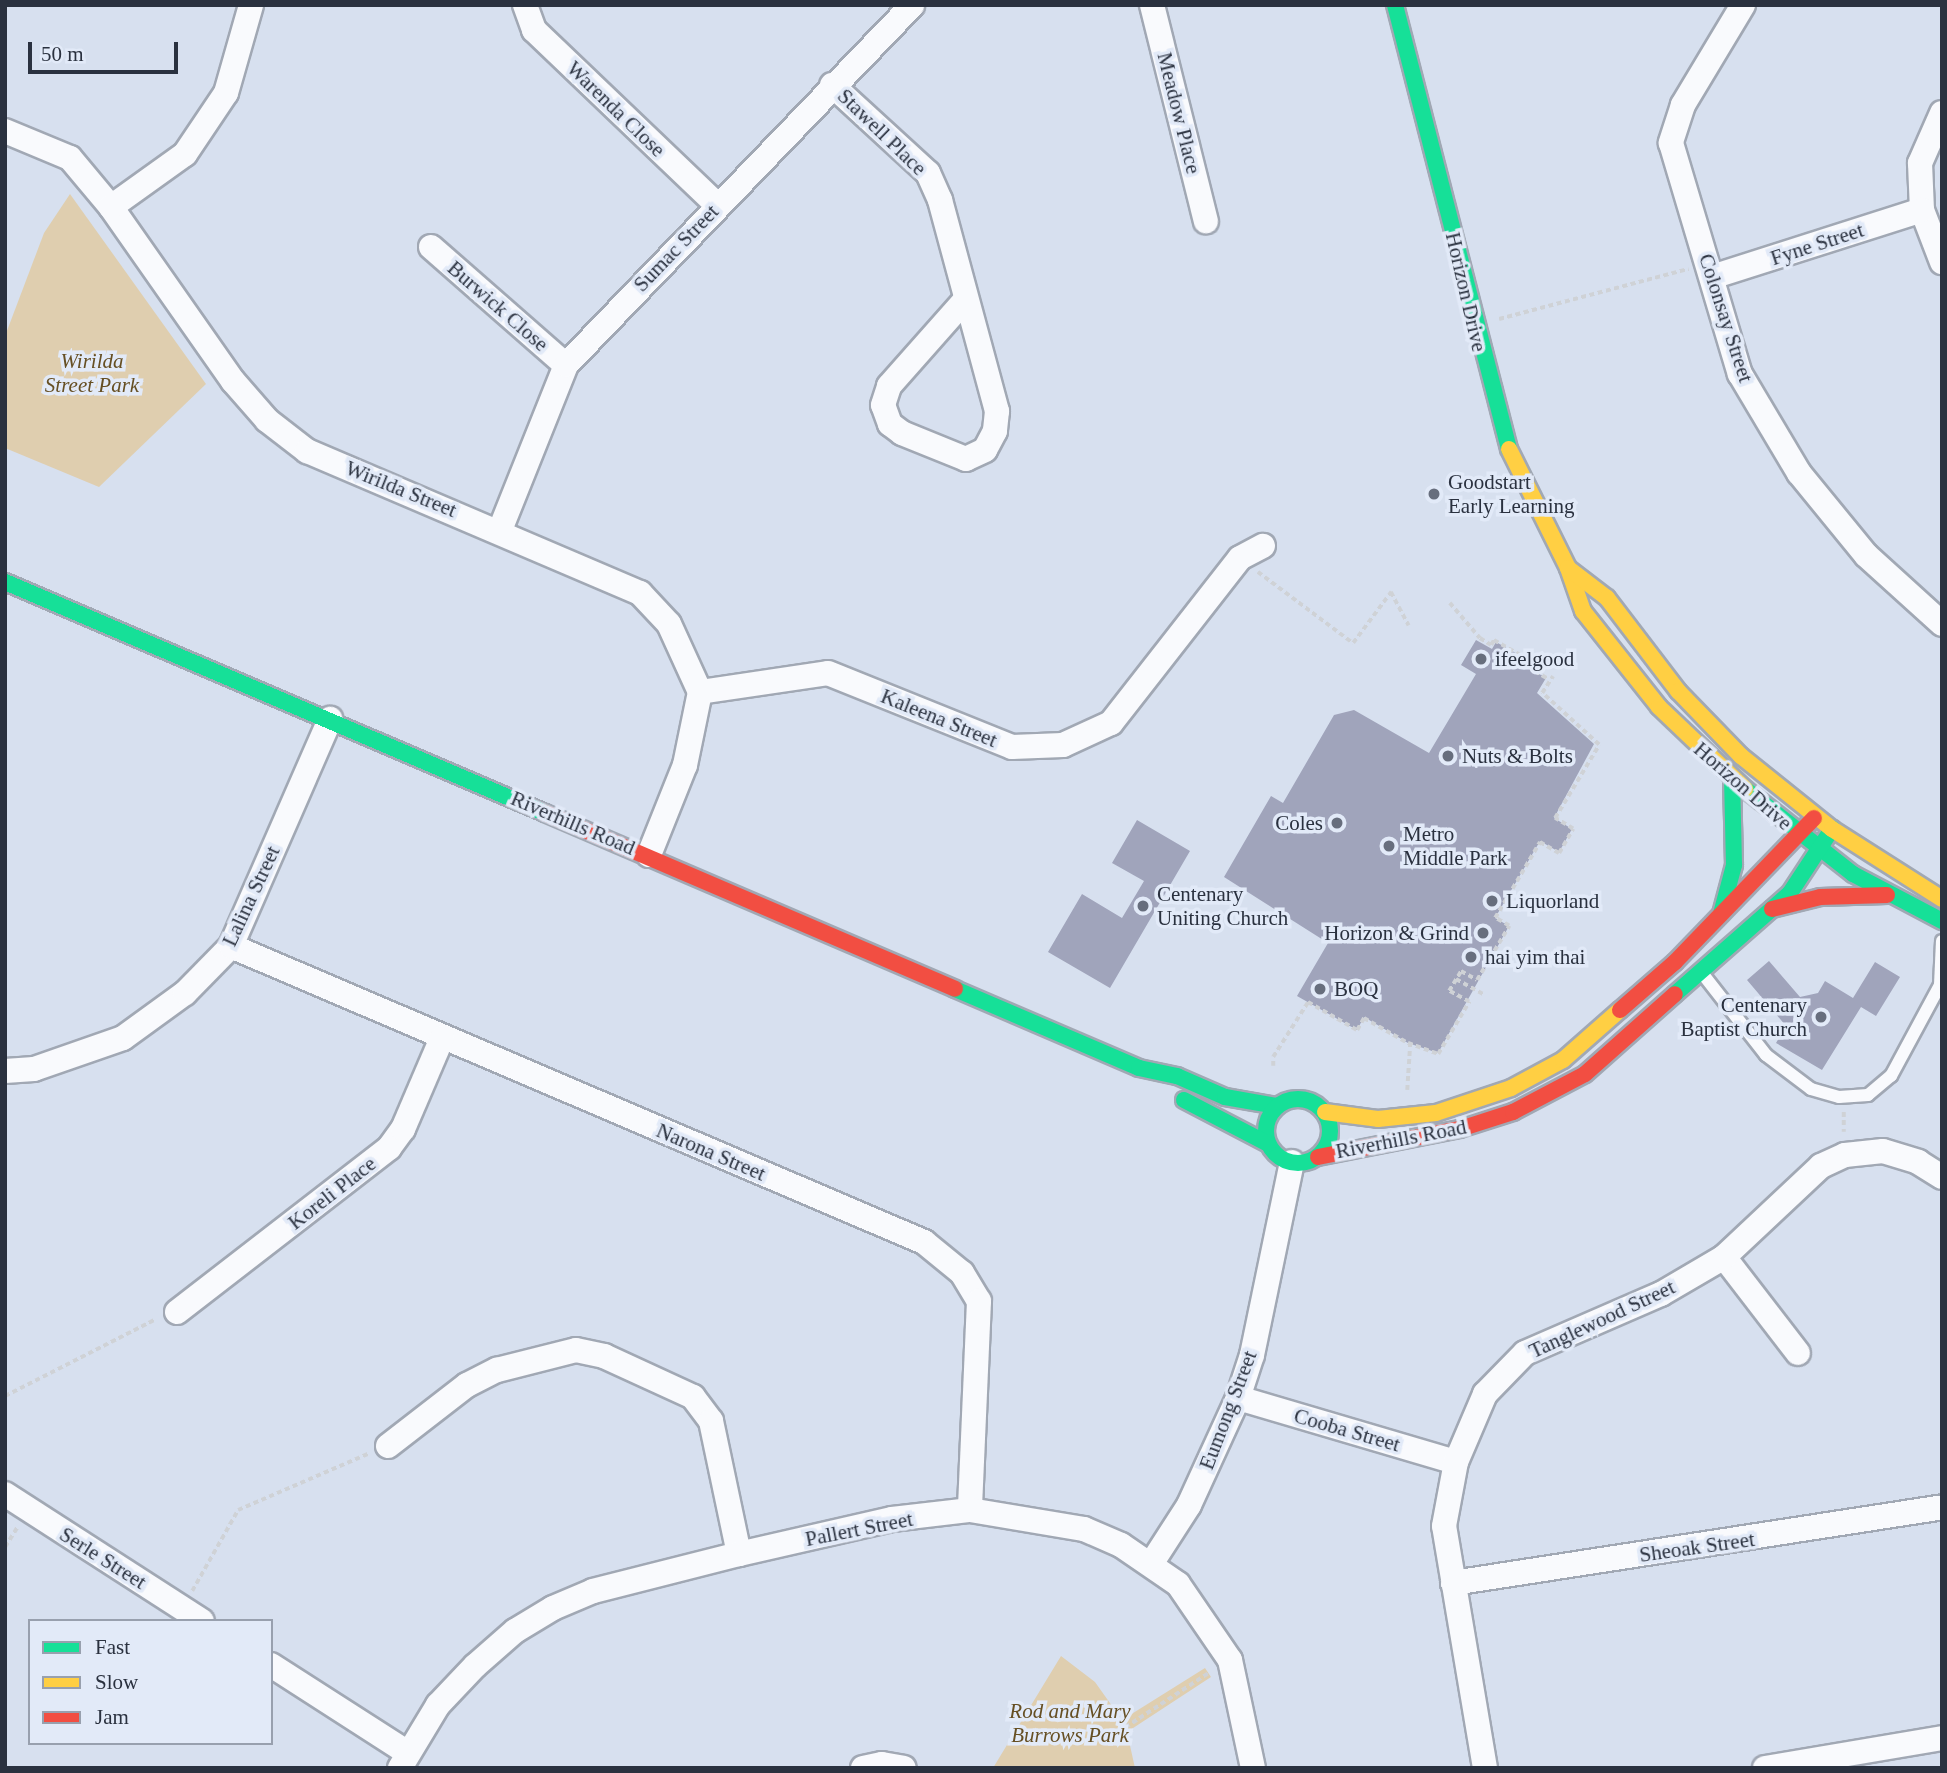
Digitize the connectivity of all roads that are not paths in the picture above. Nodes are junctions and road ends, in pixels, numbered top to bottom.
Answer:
1 (251, 5) edge
2 (526, 5) edge
3 (912, 5) edge
4 (1152, 5) edge
5 (1395, 5) edge
6 (1743, 5) edge
7 (832, 85) junction
8 (1942, 113) edge
9 (5, 131) edge
10 (717, 205) junction
11 (111, 207) junction
12 (1922, 210) junction
13 (1206, 221) dead end
14 (431, 247) dead end
15 (1942, 262) edge
16 (1710, 270) junction
17 (965, 300) junction
18 (566, 365) junction
19 (500, 530) junction
20 (1263, 546) dead end
21 (1568, 568) junction
22 (5, 582) edge
23 (1942, 624) edge
24 (700, 692) junction
25 (330, 719) junction
26 (1732, 779) junction
27 (1815, 816) junction
28 (1832, 829) junction
29 (1799, 835) junction
30 (1817, 849) junction
31 (649, 855) junction
32 (1887, 895) junction
33 (1942, 898) edge
34 (1769, 910) junction
35 (1721, 916) junction
36 (1942, 921) edge
37 (1942, 940) edge
38 (232, 946) junction
39 (1700, 970) junction
40 (442, 1038) junction
41 (1139, 1068) junction
42 (5, 1070) edge
43 (1277, 1106) junction
44 (1325, 1112) junction
45 (1268, 1144) junction
46 (1318, 1157) junction
47 (1292, 1163) junction
48 (1942, 1177) edge
49 (1724, 1257) junction
50 (177, 1312) road end
51 (1798, 1353) dead end
52 (1238, 1398) junction
53 (388, 1446) road end
54 (1456, 1462) junction
55 (5, 1494) edge
56 (1942, 1507) edge
57 (971, 1510) junction
58 (739, 1554) junction
59 (1151, 1564) junction
60 (1452, 1583) junction
61 (192, 1614) edge
62 (273, 1666) edge
63 (1942, 1738) edge
64 (404, 1760) edge
65 (863, 1768) edge
66 (904, 1768) edge
67 (1253, 1768) edge
68 (1485, 1768) edge
69 (1765, 1768) edge

1 - 11 street
2 - 10 street, Warenda Close
3 - 7 street, Sumac Street
4 - 13 street, Meadow Place
5 - 21 street, Horizon Drive
6 - 16 street, Colonsay Street
7 - 10 street, Sumac Street
7 - 17 street, Stawell Place
8 - 12 street
9 - 11 street, Wirilda Street
10 - 18 street, Sumac Street
11 - 19 street, Wirilda Street
12 - 15 street
12 - 16 street, Fyne Street
14 - 18 street, Burwick Close
16 - 23 street, Colonsay Street
17 - 17 street, Stawell Place
18 - 19 street, Sumac Street
19 - 24 street, Wirilda Street
20 - 24 street, Kaleena Street
21 - 26 street, Horizon Drive
21 - 27 street, Horizon Drive
22 - 25 street, Riverhills Road
24 - 31 street
25 - 31 street, Riverhills Road
25 - 38 street, Lalina Street
26 - 29 street, Horizon Drive
26 - 35 street
27 - 28 street, Horizon Drive
27 - 29 street, Riverhills Road
28 - 30 street, Riverhills Road
28 - 33 street, Horizon Drive
29 - 30 street, Horizon Drive
29 - 35 street, Riverhills Road
30 - 32 street, Horizon Drive
30 - 34 street, Riverhills Road
31 - 41 street, Riverhills Road
32 - 34 street
32 - 36 street, Horizon Drive
34 - 39 street, Riverhills Road
35 - 44 street, Riverhills Road
37 - 39 lane
38 - 40 street, Narona Street
38 - 42 street, Lalina Street
39 - 46 street, Riverhills Road
40 - 50 street, Koreli Place
40 - 57 street, Narona Street
41 - 43 street, Riverhills Road
41 - 45 street, Riverhills Road
43 - 44 street
43 - 45 street
44 - 46 street
45 - 47 street
46 - 47 street
47 - 52 street, Eumong Street
48 - 49 street, Tanglewood Street
49 - 51 street
49 - 54 street, Tanglewood Street
52 - 54 street, Cooba Street
52 - 59 street, Eumong Street
53 - 58 street
54 - 60 street, Tanglewood Street
55 - 61 street, Serle Street
56 - 60 street, Sheoak Street
57 - 58 street, Pallert Street
57 - 59 street, Pallert Street
58 - 64 street, Pallert Street
59 - 67 street, Pallert Street
60 - 68 street, Tanglewood Street
62 - 64 street
63 - 69 street
65 - 66 street

